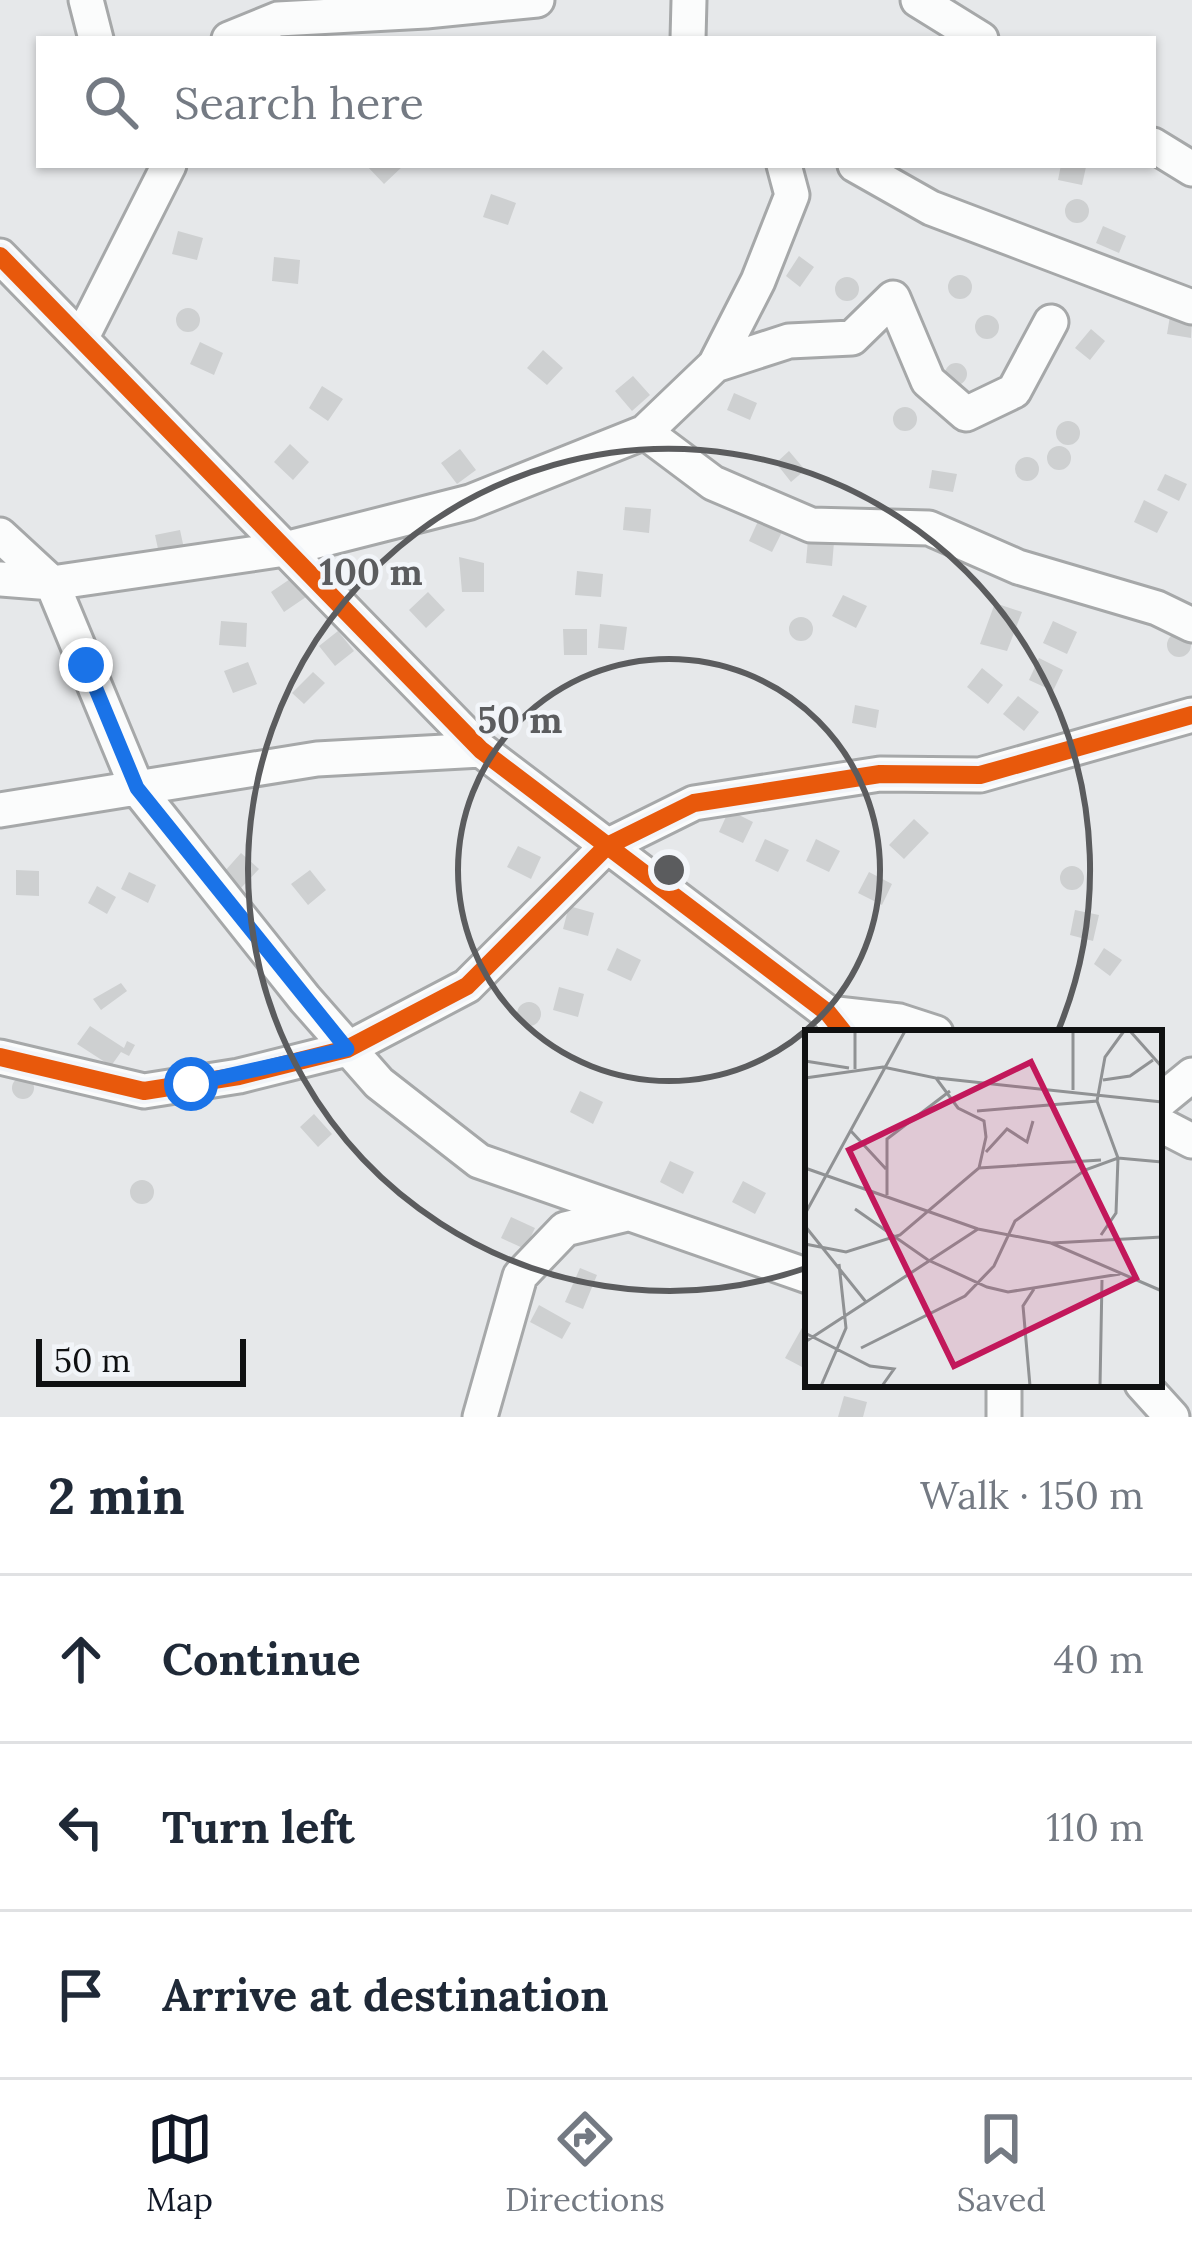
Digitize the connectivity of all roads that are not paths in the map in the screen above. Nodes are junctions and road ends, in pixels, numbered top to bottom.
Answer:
1 (86, 0) edge
2 (537, 0) edge
3 (689, 0) edge
4 (918, 0) edge
5 (95, 36) edge
6 (236, 36) edge
7 (688, 36) edge
8 (976, 36) edge
9 (1156, 147) edge
10 (139, 168) edge
11 (168, 168) edge
12 (785, 168) edge
13 (860, 168) edge
14 (1192, 169) edge
15 (150, 205) junction
16 (0, 256) edge
17 (1192, 307) edge
18 (1051, 322) dead end
19 (81, 339) junction
20 (715, 364) junction
21 (645, 432) junction
22 (0, 535) edge
23 (285, 548) junction
24 (0, 579) edge
25 (52, 583) junction
26 (1192, 625) edge
27 (1192, 715) edge
28 (481, 750) junction
29 (137, 788) junction
30 (0, 809) edge
31 (607, 846) junction
32 (836, 1023) edge
33 (927, 1030) edge
34 (347, 1049) junction
35 (0, 1057) edge
36 (1192, 1076) edge
37 (1162, 1100) edge
38 (1162, 1126) edge
39 (1192, 1141) edge
40 (629, 1214) junction
41 (805, 1275) edge
42 (1145, 1387) edge
43 (480, 1417) edge
44 (1172, 1417) edge

1 - 5 street
2 - 6 street
3 - 7 street
4 - 8 street
9 - 14 street
10 - 15 street
11 - 15 street
12 - 20 street
13 - 17 street
15 - 19 street
16 - 19 street
18 - 20 street
19 - 23 street
20 - 21 street
21 - 23 street
21 - 26 street
22 - 25 street
23 - 25 street
23 - 28 street
24 - 25 street
25 - 29 street
27 - 31 street
28 - 29 street
28 - 31 street
29 - 30 street
29 - 34 street
31 - 32 street
31 - 34 street
32 - 33 street
34 - 35 street
34 - 40 street
36 - 37 street
38 - 39 street
40 - 41 street
40 - 43 street
42 - 44 street

